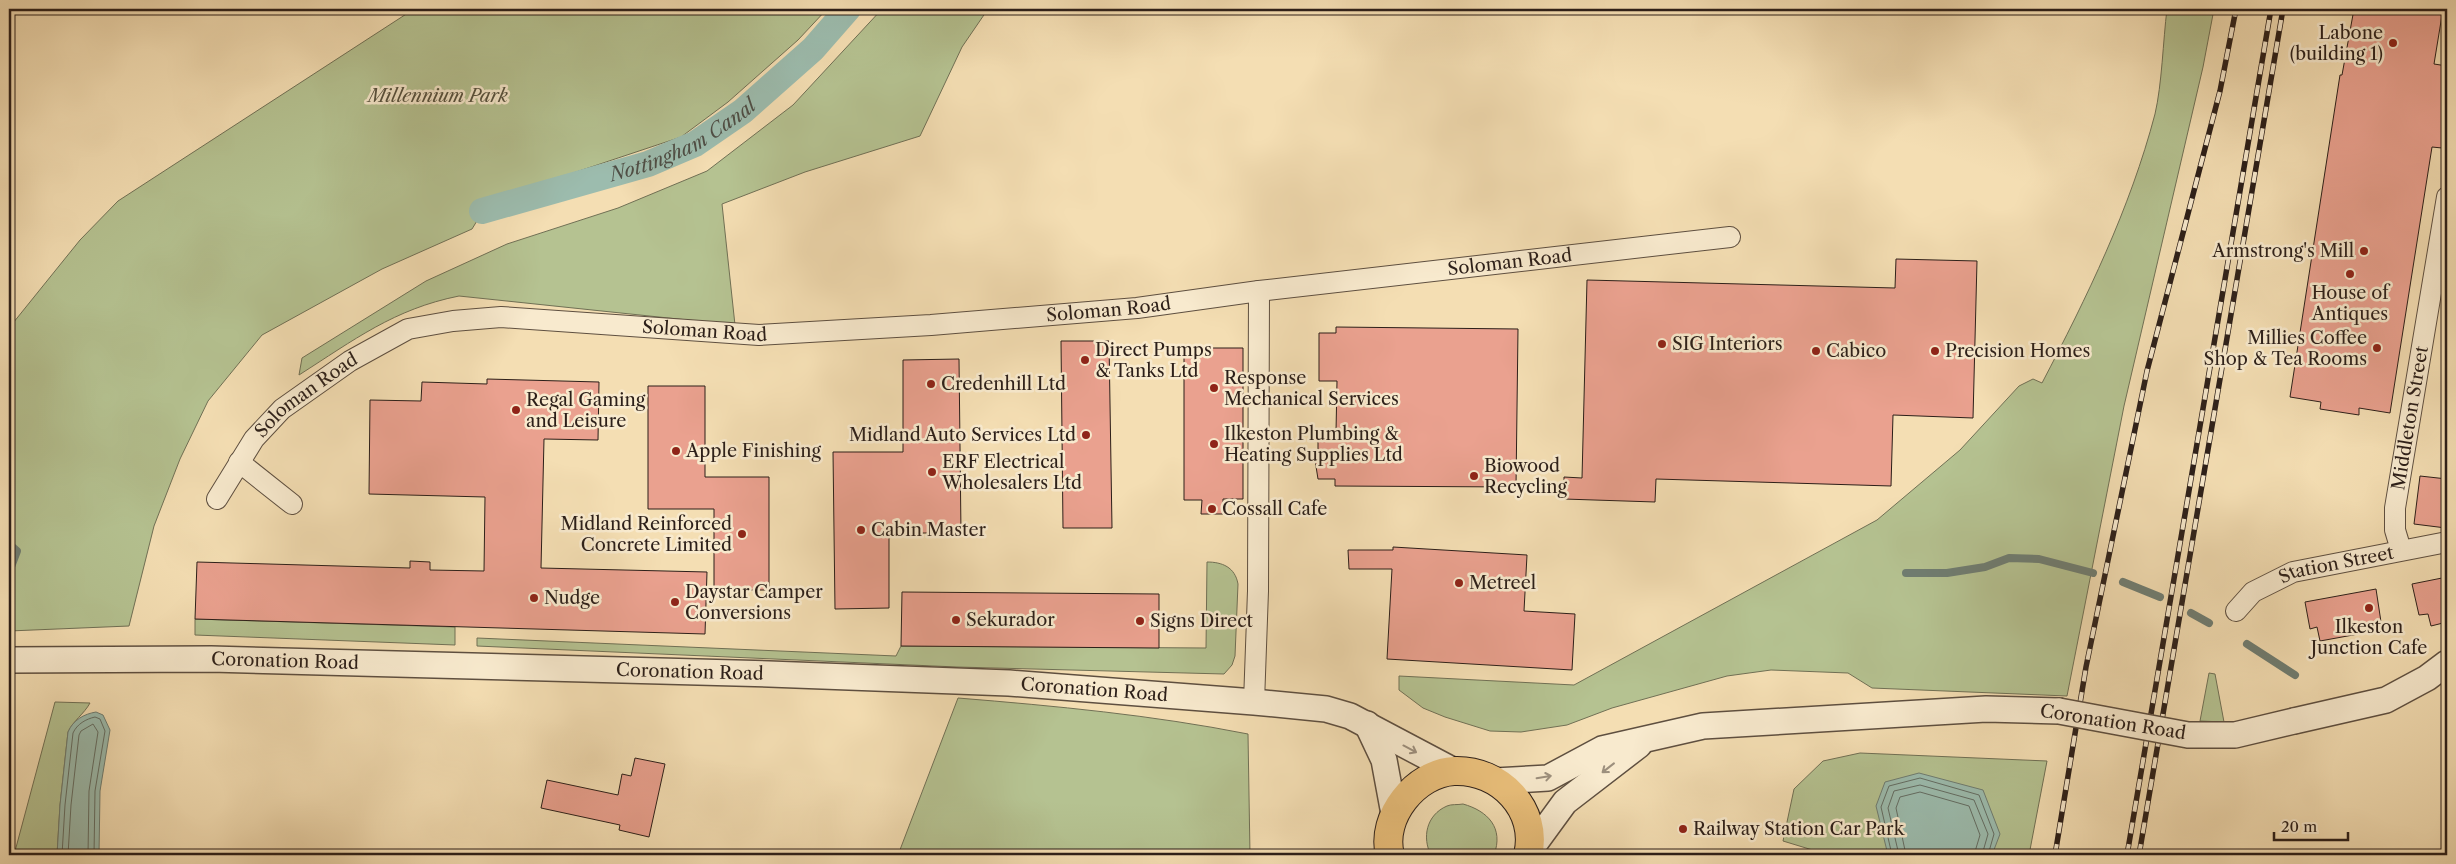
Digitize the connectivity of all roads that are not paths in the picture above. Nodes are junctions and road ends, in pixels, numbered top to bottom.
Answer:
1 (2447, 197) edge
2 (1730, 237) dead end
3 (1259, 291) junction
4 (239, 462) junction
5 (217, 498) dead end
6 (292, 504) dead end
7 (2447, 542) edge
8 (2400, 550) junction
9 (2236, 611) dead end
10 (9, 660) edge
11 (2447, 663) edge
12 (1254, 702) junction
13 (1367, 724) junction
14 (1646, 739) junction
15 (1454, 772) junction
16 (1496, 780) junction
17 (1394, 814) junction
18 (1387, 853) edge
19 (1529, 853) edge

1 - 8 street, Middleton Street
2 - 3 street, Soloman Road
3 - 4 street, Soloman Road
3 - 12 street
4 - 5 street, Soloman Road
4 - 6 street
7 - 8 street, Station Street
8 - 9 street, Station Street
10 - 12 street, Coronation Road
11 - 14 street, Coronation Road, bridge
12 - 13 street, Coronation Road
13 -> 15 street, Coronation Road
13 - 17 street
16 -> 14 street, Coronation Road
14 -> 19 street, Coronation Road
15 - 16 main road
15 - 17 main road
16 - 19 main road
17 - 18 main road

